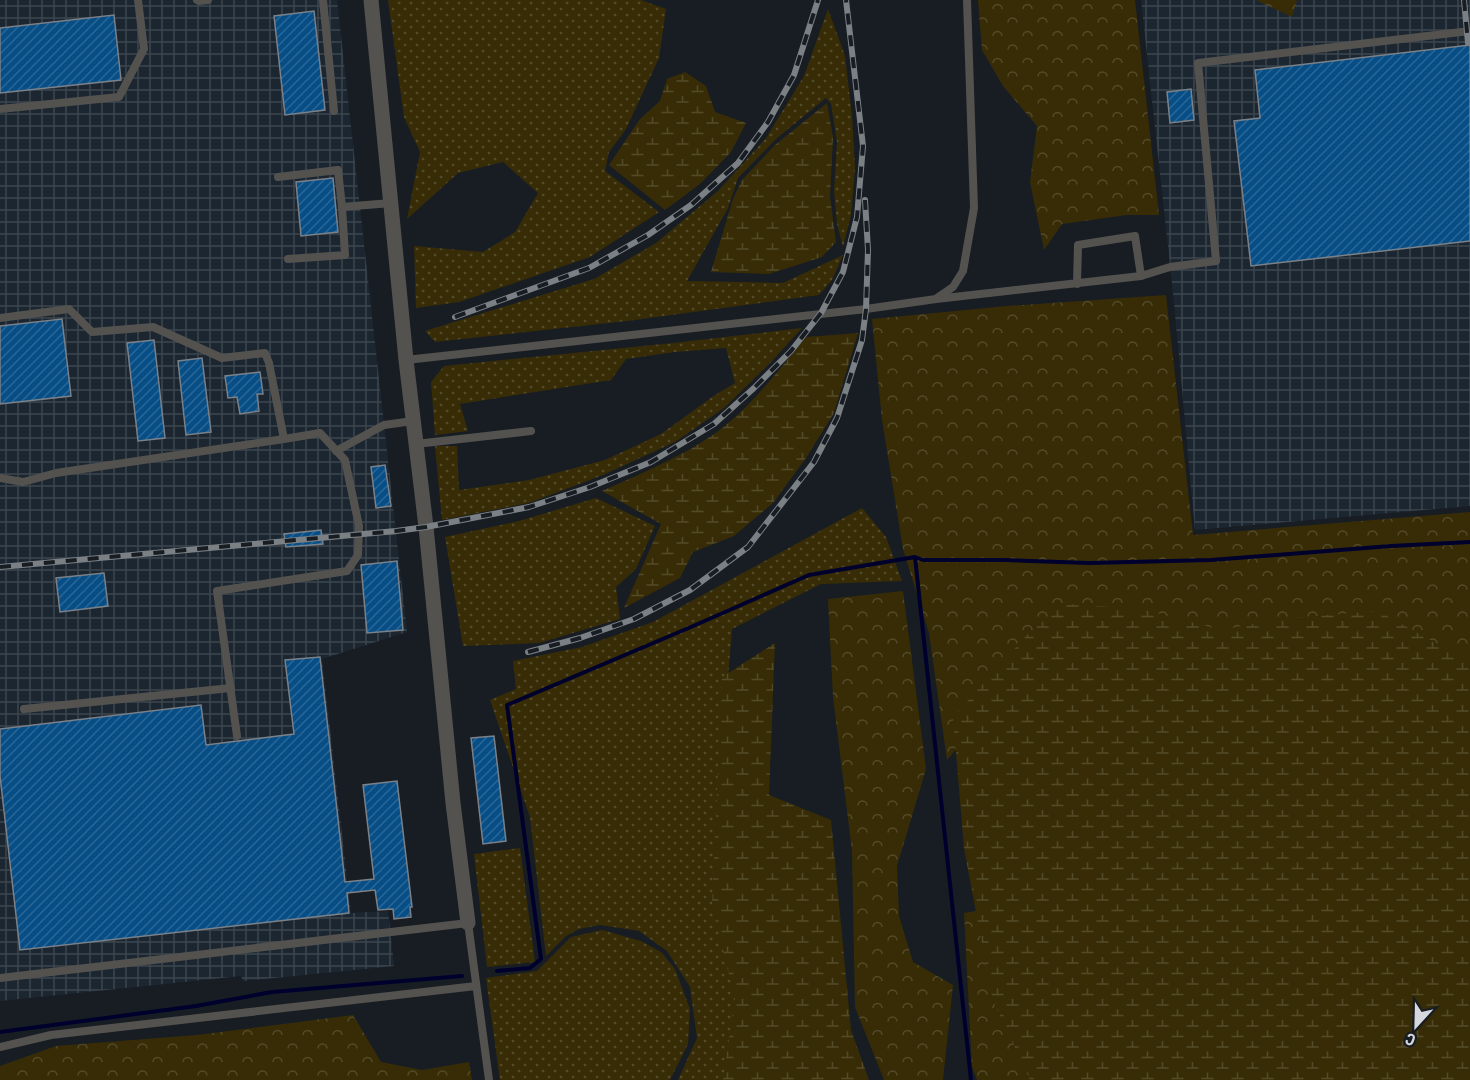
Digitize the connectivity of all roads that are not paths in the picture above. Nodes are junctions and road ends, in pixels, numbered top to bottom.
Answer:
1 (138, 0) edge
2 (197, 0) edge
3 (208, 0) edge
4 (323, 0) edge
5 (371, 0) edge
6 (968, 0) edge
7 (1470, 31) edge
8 (0, 109) edge
9 (334, 111) dead end
10 (278, 177) dead end
11 (391, 203) junction
12 (342, 207) junction
13 (288, 259) dead end
14 (1141, 276) junction
15 (1077, 284) junction
16 (936, 299) junction
17 (0, 318) edge
18 (406, 360) junction
19 (413, 421) junction
20 (531, 431) dead end
21 (284, 439) junction
22 (416, 444) junction
23 (336, 451) junction
24 (0, 478) edge
25 (231, 688) junction
26 (24, 709) dead end
27 (237, 736) dead end
28 (468, 923) junction
29 (0, 978) edge
30 (476, 986) junction
31 (0, 1047) edge
32 (489, 1080) edge

1 - 8 lane
2 - 3 lane
4 - 9 lane
5 - 11 street
6 - 16 lane
7 - 14 lane
10 - 12 lane
11 - 12 lane
11 - 18 street
12 - 13 lane
14 - 15 lane
14 - 15 lane
15 - 16 lane
16 - 18 lane
17 - 21 lane
18 - 19 street
19 - 22 street
19 - 23 lane
20 - 22 lane
21 - 23 lane
21 - 24 lane
22 - 28 street
23 - 25 lane
25 - 26 lane
25 - 27 lane
28 - 29 lane
28 - 30 lane
30 - 31 lane
30 - 32 lane

